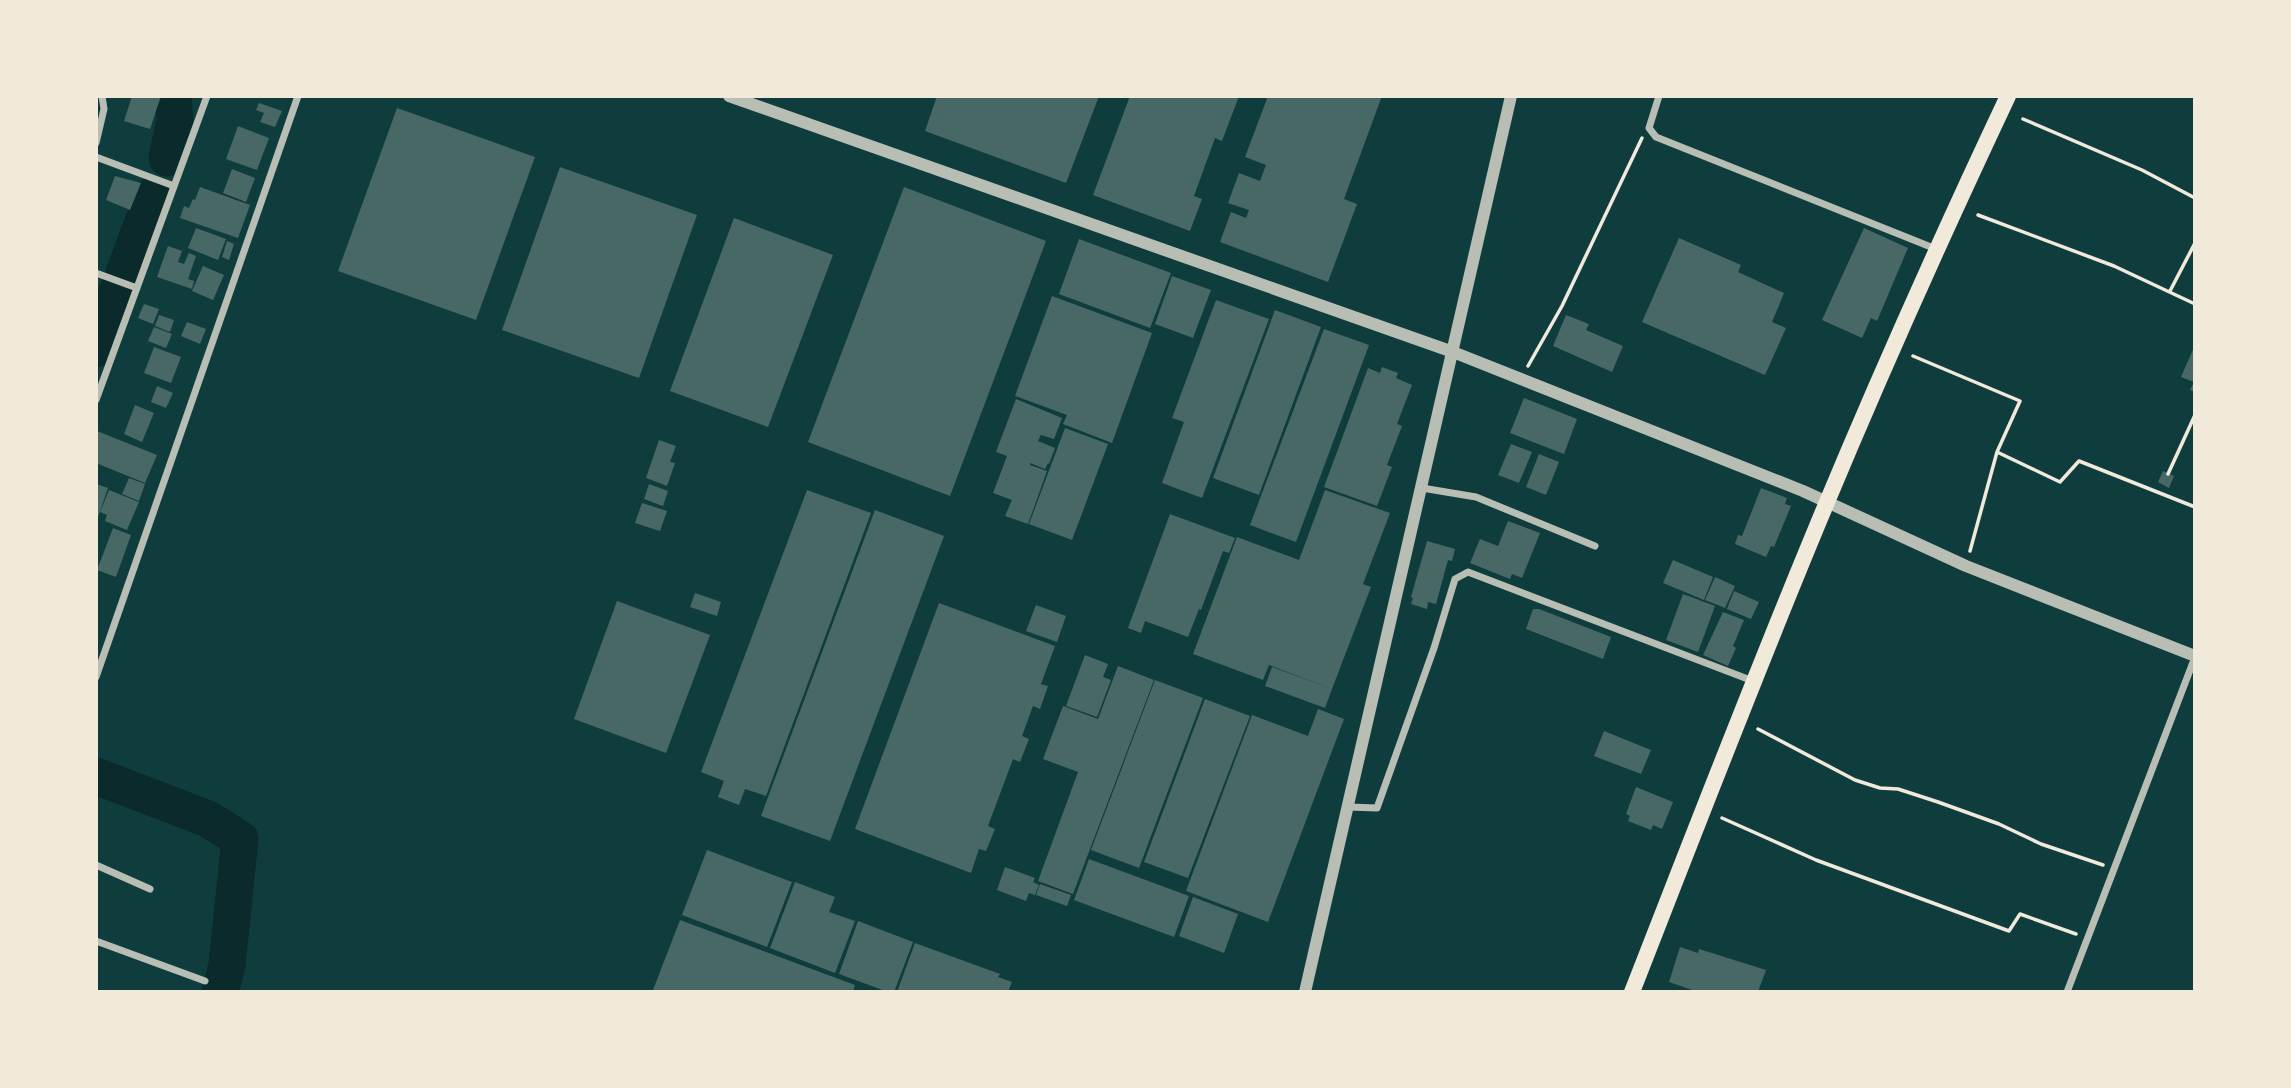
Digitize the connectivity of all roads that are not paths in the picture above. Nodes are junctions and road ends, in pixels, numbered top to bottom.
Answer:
1 (102, 96) edge
2 (207, 96) edge
3 (298, 96) edge
4 (729, 96) edge
5 (1511, 96) edge
6 (1660, 96) edge
7 (2008, 96) edge
8 (96, 143) edge
9 (96, 157) edge
10 (174, 186) junction
11 (1936, 249) junction
12 (96, 272) edge
13 (137, 288) junction
14 (1454, 352) junction
15 (96, 400) edge
16 (1422, 488) junction
17 (1827, 502) junction
18 (1595, 547) dead end
19 (2195, 656) edge
20 (96, 677) edge
21 (1753, 681) junction
22 (1348, 807) junction
23 (96, 865) edge
24 (150, 889) dead end
25 (96, 941) edge
26 (205, 981) dead end
27 (1305, 992) edge
28 (1632, 992) edge
29 (2067, 992) edge

1 - 8 street
2 - 10 street
3 - 20 street
4 - 14 street
5 - 14 street
6 - 11 street
7 - 11 main road
9 - 10 street
10 - 13 street
11 - 17 main road
12 - 13 street
13 - 15 street
14 - 16 street
14 - 17 street
16 - 18 street
16 - 22 street
17 - 19 street
17 - 21 main road
19 - 29 street
21 - 22 street
21 - 28 main road
22 - 27 street
23 - 24 street
25 - 26 street

